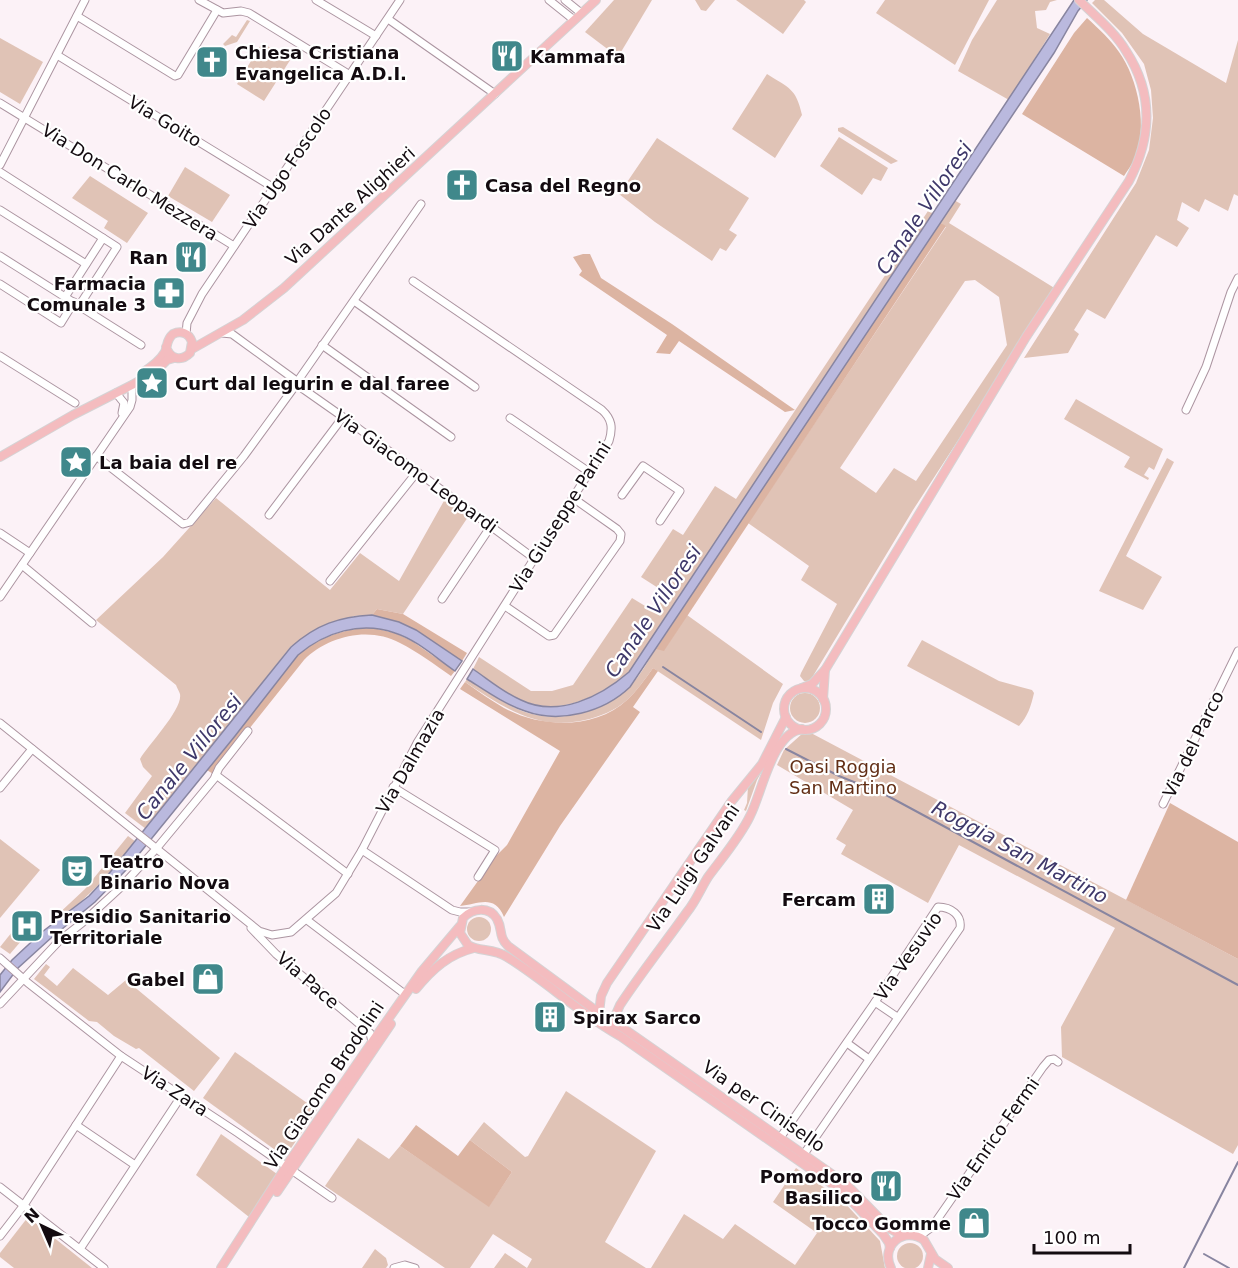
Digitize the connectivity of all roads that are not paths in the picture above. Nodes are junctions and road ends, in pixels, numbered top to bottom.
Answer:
1 (85, 0) edge
2 (199, 0) edge
3 (316, 0) edge
4 (400, 0) edge
5 (549, 0) edge
6 (565, 0) edge
7 (596, 0) edge
8 (1079, 0) edge
9 (217, 10) junction
10 (77, 16) junction
11 (578, 16) junction
12 (388, 19) junction
13 (376, 36) junction
14 (57, 55) junction
15 (350, 75) junction
16 (495, 94) junction
17 (0, 103) edge
18 (25, 117) junction
19 (0, 165) edge
20 (0, 172) edge
21 (274, 188) junction
22 (421, 204) dead end
23 (0, 210) edge
24 (103, 238) junction
25 (234, 246) junction
26 (0, 256) edge
27 (86, 264) junction
28 (1238, 278) edge
29 (413, 280) dead end
30 (0, 284) edge
31 (65, 297) junction
32 (198, 300) junction
33 (354, 301) junction
34 (76, 304) junction
35 (259, 307) junction
36 (176, 332) junction
37 (222, 333) junction
38 (189, 336) junction
39 (141, 345) dead end
40 (322, 345) junction
41 (166, 347) junction
42 (192, 350) junction
43 (0, 357) edge
44 (174, 358) junction
45 (297, 383) junction
46 (132, 385) junction
47 (476, 387) dead end
48 (116, 393) junction
49 (76, 408) junction
50 (1186, 410) dead end
51 (343, 417) junction
52 (510, 418) dead end
53 (117, 424) junction
54 (451, 437) dead end
55 (96, 456) junction
56 (0, 457) edge
57 (417, 472) junction
58 (589, 472) junction
59 (622, 495) dead end
60 (573, 498) junction
61 (269, 515) dead end
62 (660, 521) dead end
63 (491, 526) junction
64 (0, 533) edge
65 (30, 553) junction
66 (535, 559) junction
67 (22, 565) junction
68 (330, 581) dead end
69 (0, 597) edge
70 (442, 599) dead end
71 (506, 606) junction
72 (92, 623) dead end
73 (1238, 651) edge
74 (825, 670) junction
75 (461, 675) joint
76 (802, 688) junction
77 (823, 699) junction
78 (786, 717) junction
79 (0, 723) edge
80 (802, 729) junction
81 (248, 731) dead end
82 (779, 741) junction
83 (32, 749) junction
84 (216, 775) junction
85 (393, 787) junction
86 (0, 788) edge
87 (1163, 804) dead end
88 (156, 849) junction
89 (362, 850) junction
90 (348, 874) junction
91 (478, 877) dead end
92 (452, 910) junction
93 (470, 912) junction
94 (243, 919) junction
95 (306, 920) junction
96 (460, 925) junction
97 (499, 933) junction
98 (272, 935) junction
99 (266, 944) junction
100 (474, 948) junction
101 (484, 949) junction
102 (0, 958) edge
103 (20, 976) junction
104 (605, 987) junction
105 (402, 992) dead end
106 (582, 1000) junction
107 (572, 1002) junction
108 (875, 1002) junction
109 (0, 1004) edge
110 (620, 1005) junction
111 (599, 1013) junction
112 (897, 1017) junction
113 (620, 1026) junction
114 (620, 1036) junction
115 (372, 1042) junction
116 (847, 1043) junction
117 (121, 1056) junction
118 (869, 1059) junction
119 (1058, 1062) dead end
120 (182, 1095) junction
121 (76, 1125) junction
122 (780, 1138) junction
123 (804, 1154) junction
124 (135, 1165) junction
125 (289, 1168) junction
126 (0, 1186) edge
127 (332, 1198) dead end
128 (24, 1205) junction
129 (932, 1227) junction
130 (916, 1235) junction
131 (0, 1236) edge
132 (903, 1236) junction
133 (890, 1248) junction
134 (80, 1249) junction
135 (930, 1250) junction
136 (104, 1268) edge
137 (221, 1268) edge
138 (228, 1268) edge
139 (394, 1268) edge
140 (415, 1268) edge
141 (891, 1268) edge
142 (928, 1268) edge
143 (948, 1268) edge

1 - 10 street
2 - 9 street
3 - 13 street
4 - 12 street, Via Ugo Foscolo
5 - 11 street
6 - 11 street
7 - 11 main road, Via Dante Alighieri
8 - 74 main road
9 - 10 street
9 - 15 street
10 - 14 street
11 - 16 main road, Via Dante Alighieri
12 - 13 street, Via Ugo Foscolo
12 - 16 street
13 - 15 street, Via Ugo Foscolo
14 - 18 street
14 - 21 street, Via Goito
15 - 21 street, Via Ugo Foscolo
16 - 35 main road, Via Dante Alighieri
17 - 18 street, Via Don Carlo Mezzera
18 - 19 street
18 - 25 street, Via Don Carlo Mezzera
20 - 24 street
21 - 25 street, Via Ugo Foscolo
22 - 33 street
23 - 27 street
24 - 27 street
24 - 34 street
25 - 32 street, Via Ugo Foscolo
26 - 31 street
27 - 31 street
28 - 50 street
29 - 58 street, Via Giuseppe Parini
30 - 34 street
31 - 34 street
32 - 36 street, Via Ugo Foscolo
32 - 38 street, Via Ugo Foscolo
33 - 40 street
33 - 47 street
34 - 39 street
35 - 37 main road, Via Dante Alighieri
35 - 38 main road, Via Dante Alighieri
36 - 38 main road
36 - 41 main road
37 - 42 main road, Via Dante Alighieri
37 - 45 street, Via Giacomo Leopardi
38 - 42 main road
40 - 45 street
40 - 54 street
41 - 44 main road
41 - 49 main road
42 - 44 main road
43 - 49 street
44 - 46 main road
45 - 51 street, Via Giacomo Leopardi
45 - 55 street
46 - 48 main road
46 - 53 street
48 - 49 main road
48 - 53 street
49 - 56 main road
51 - 57 street, Via Giacomo Leopardi
51 - 61 street
52 - 58 street
53 - 55 street
55 - 65 street
57 - 63 street, Via Giacomo Leopardi
57 - 68 street
58 - 60 street, Via Giuseppe Parini
59 - 62 street
60 - 66 street, Via Giuseppe Parini
60 - 71 street
63 - 66 street, Via Giacomo Leopardi
63 - 70 street
64 - 65 street
65 - 67 street
66 - 71 street, Via Giuseppe Parini
67 - 69 street
67 - 72 street
71 - 75 street, Via Giuseppe Parini
73 - 87 street, Via del Parco
74 - 76 main road
74 - 77 main road
75 - 85 street, Via Dalmazia
76 - 77 main road
76 - 78 main road
77 - 80 main road
78 - 80 main road
78 - 82 main road
79 - 83 street
80 - 82 main road
81 - 84 street
82 - 104 main road, Via Luigi Galvani
82 - 110 main road, Via Luigi Galvani
83 - 86 street
83 - 88 street
84 - 88 street
84 - 90 street
85 - 89 street, Via Dalmazia
85 - 91 street
88 - 94 street
88 - 103 street
89 - 90 street
89 - 92 street, Via per Cinisello
90 - 95 street
92 - 93 street, Via per Cinisello
92 - 96 street, Via per Cinisello
93 - 96 main road
93 - 97 main road, Via per Cinisello
94 - 98 street
94 - 99 street, Via Pace
95 - 98 street
95 - 105 street
96 - 100 main road, Via per Cinisello
96 - 115 main road, Via Giacomo Brodolini
97 - 101 main road
97 - 106 main road, Via per Cinisello
98 - 99 street, Via Pace
99 - 115 street, Via Pace
100 - 101 main road, Via per Cinisello
100 - 125 main road, Via Giacomo Brodolini
101 - 107 main road, Via per Cinisello
102 - 103 street, Via Zara
103 - 109 street
103 - 117 street, Via Zara
104 - 106 main road, Via Luigi Galvani
104 - 111 main road, Via Luigi Galvani
106 - 111 main road, Via per Cinisello
107 - 111 main road, Via per Cinisello
107 - 114 main road, Via per Cinisello
108 - 112 street
108 - 112 street, Via Vesuvio
108 - 116 street, Via Vesuvio
110 - 111 main road
110 - 113 main road
111 - 113 main road, Via per Cinisello
111 - 114 main road, Via per Cinisello
112 - 118 street, Via Vesuvio
113 - 122 main road, Via per Cinisello
114 - 133 main road, Via per Cinisello
115 - 125 main road, Via Giacomo Brodolini
116 - 118 street
116 - 122 street, Via Vesuvio
117 - 120 street, Via Zara
117 - 121 street
118 - 123 street, Via Vesuvio
119 - 129 street, Via Enrico Fermi
120 - 124 street
120 - 125 street, Via Zara
121 - 124 street
121 - 128 street
122 - 123 main road, Via per Cinisello
123 - 132 main road, Via per Cinisello
124 - 134 street
125 - 127 street, Via Zara
125 - 137 main road, Via Giacomo Brodolini
125 - 138 main road, Via Giacomo Brodolini
126 - 128 street
128 - 131 street
128 - 134 street
129 - 130 street, Via Enrico Fermi
129 - 135 street, Via Enrico Fermi
130 - 132 main road
130 - 135 main road
132 - 133 main road
133 - 141 main road
134 - 136 street
135 - 142 main road
135 - 143 main road
139 - 140 street

